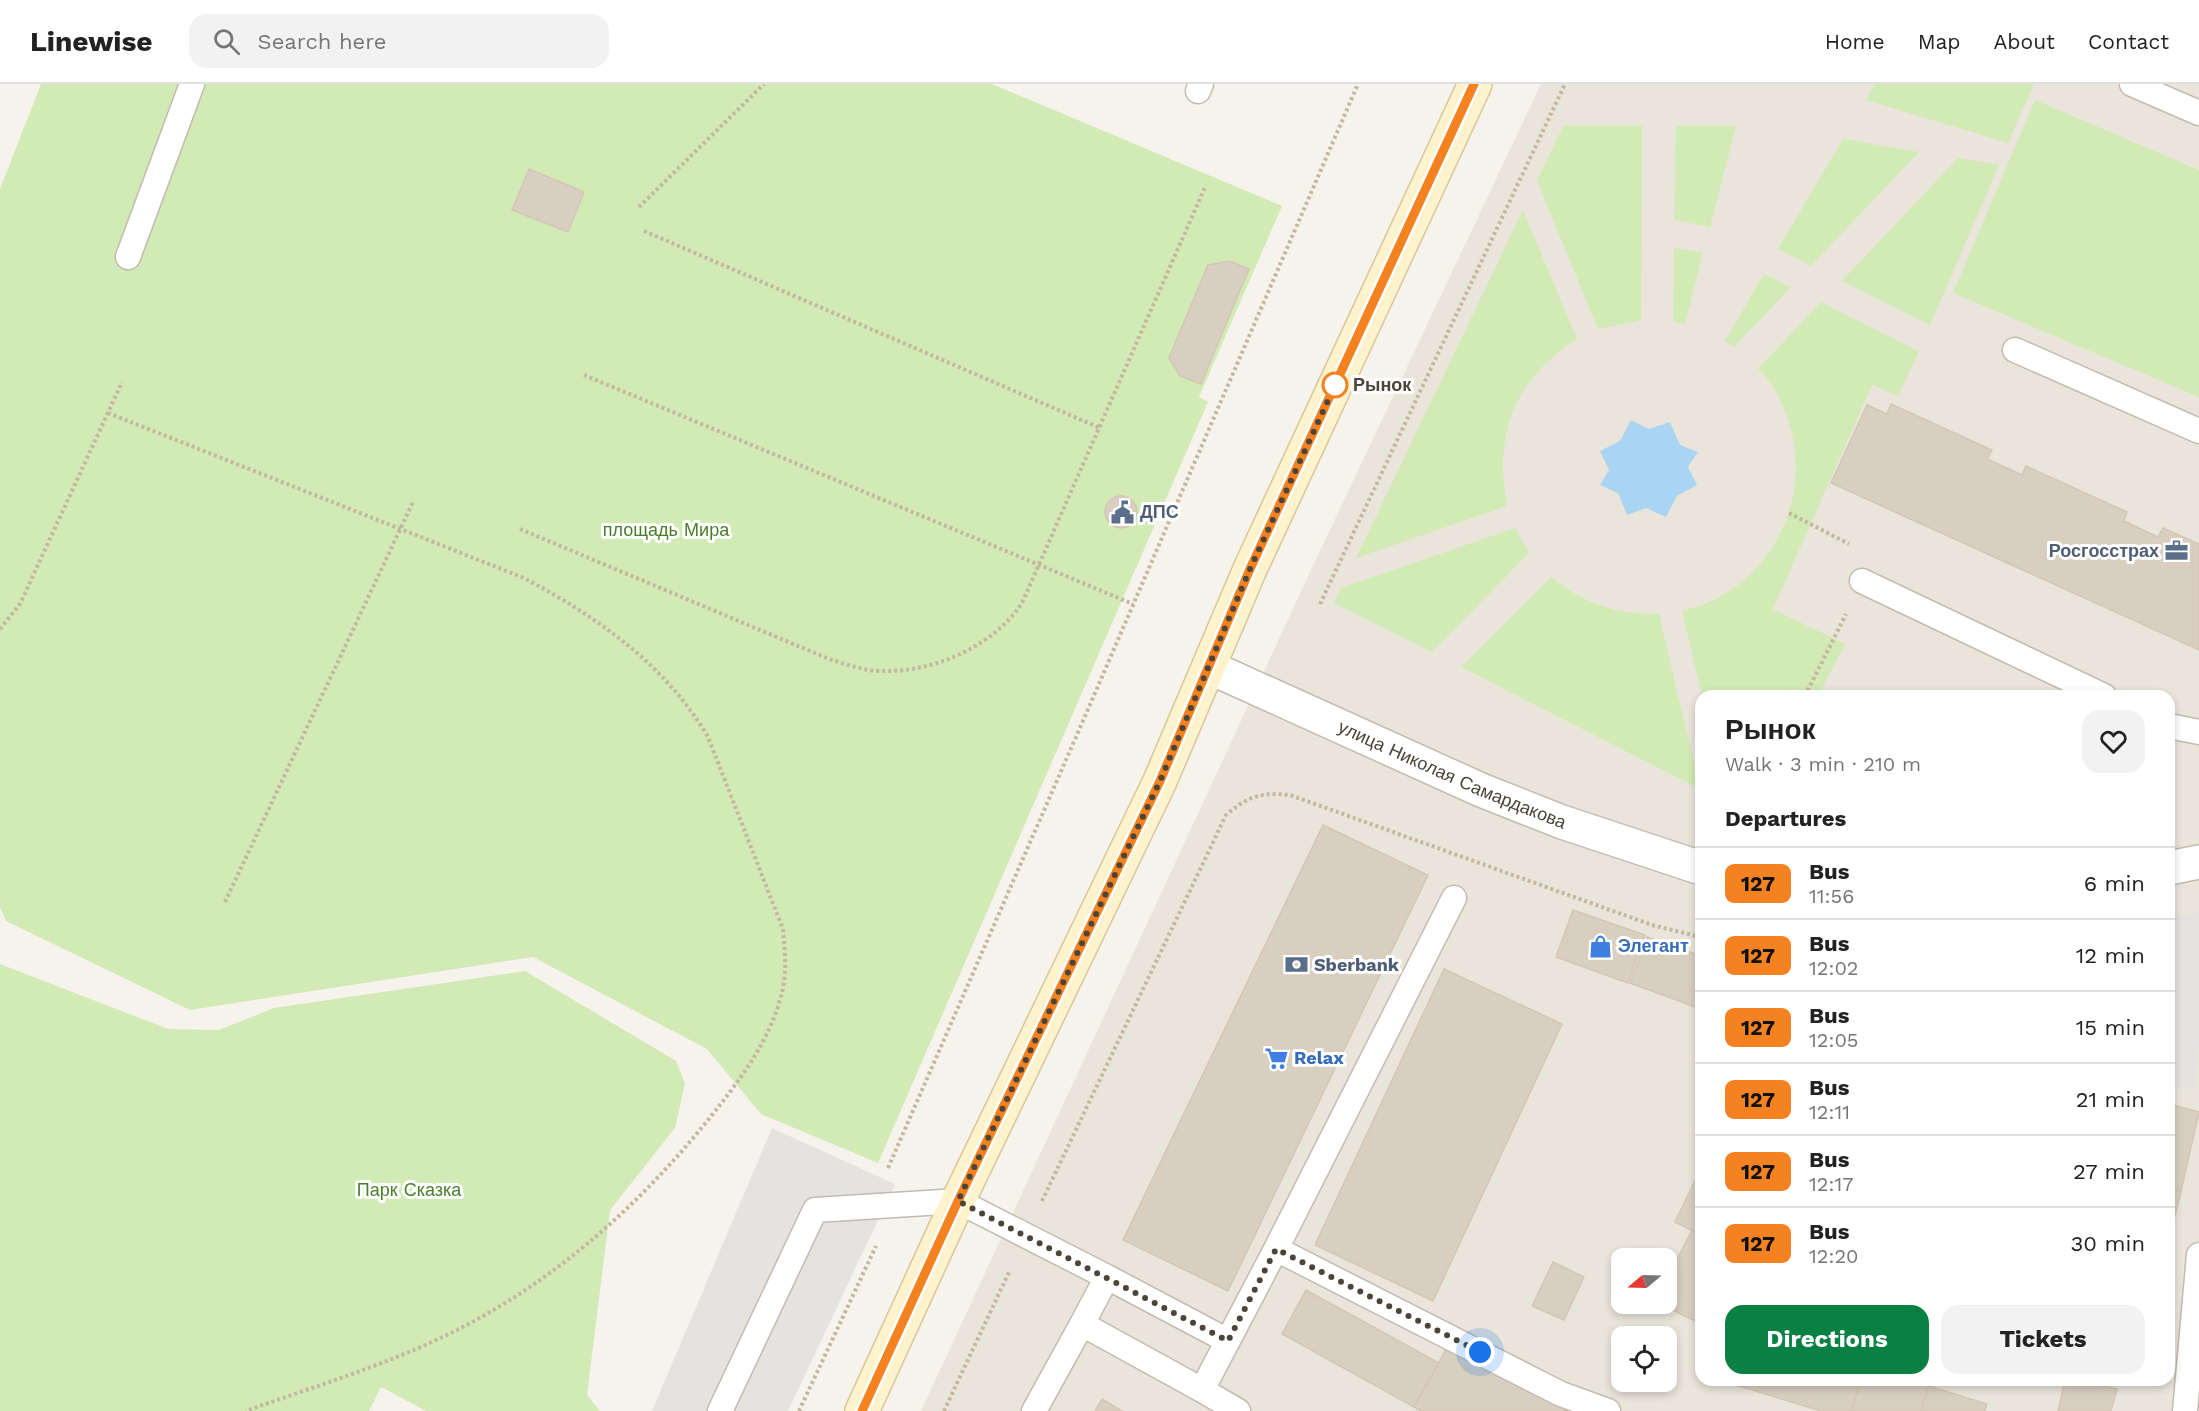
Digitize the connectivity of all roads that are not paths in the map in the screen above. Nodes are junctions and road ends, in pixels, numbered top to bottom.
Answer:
1 (192, 84) edge
2 (1474, 84) edge
3 (2132, 84) edge
4 (2199, 113) edge
5 (128, 257) dead end
6 (2015, 350) dead end
7 (2199, 431) edge
8 (1862, 582) road end
9 (1209, 667) junction
10 (2091, 690) edge
11 (2175, 727) edge
12 (2199, 732) edge
13 (2199, 862) edge
14 (1695, 866) edge
15 (2175, 867) edge
16 (1454, 898) dead end
17 (958, 1201) junction
18 (1276, 1249) junction
19 (2198, 1270) edge
20 (1107, 1277) junction
21 (1082, 1324) junction
22 (1228, 1341) junction
23 (1202, 1390) junction
24 (720, 1411) edge
25 (862, 1411) edge
26 (1034, 1411) edge
27 (1238, 1411) edge
28 (1608, 1411) edge
29 (2185, 1411) edge

1 - 5 lane
2 - 9 main road
3 - 4 lane
6 - 7 lane
8 - 10 lane
9 - 14 street, улица Николая Самардакова
9 - 17 main road
11 - 12 lane
13 - 15 street
16 - 18 lane
17 - 20 lane
17 - 24 lane
17 - 25 main road
18 - 22 lane
18 - 28 lane
19 - 29 lane
20 - 21 lane
20 - 22 lane
21 - 23 lane
21 - 26 lane
22 - 23 lane
23 - 27 lane

